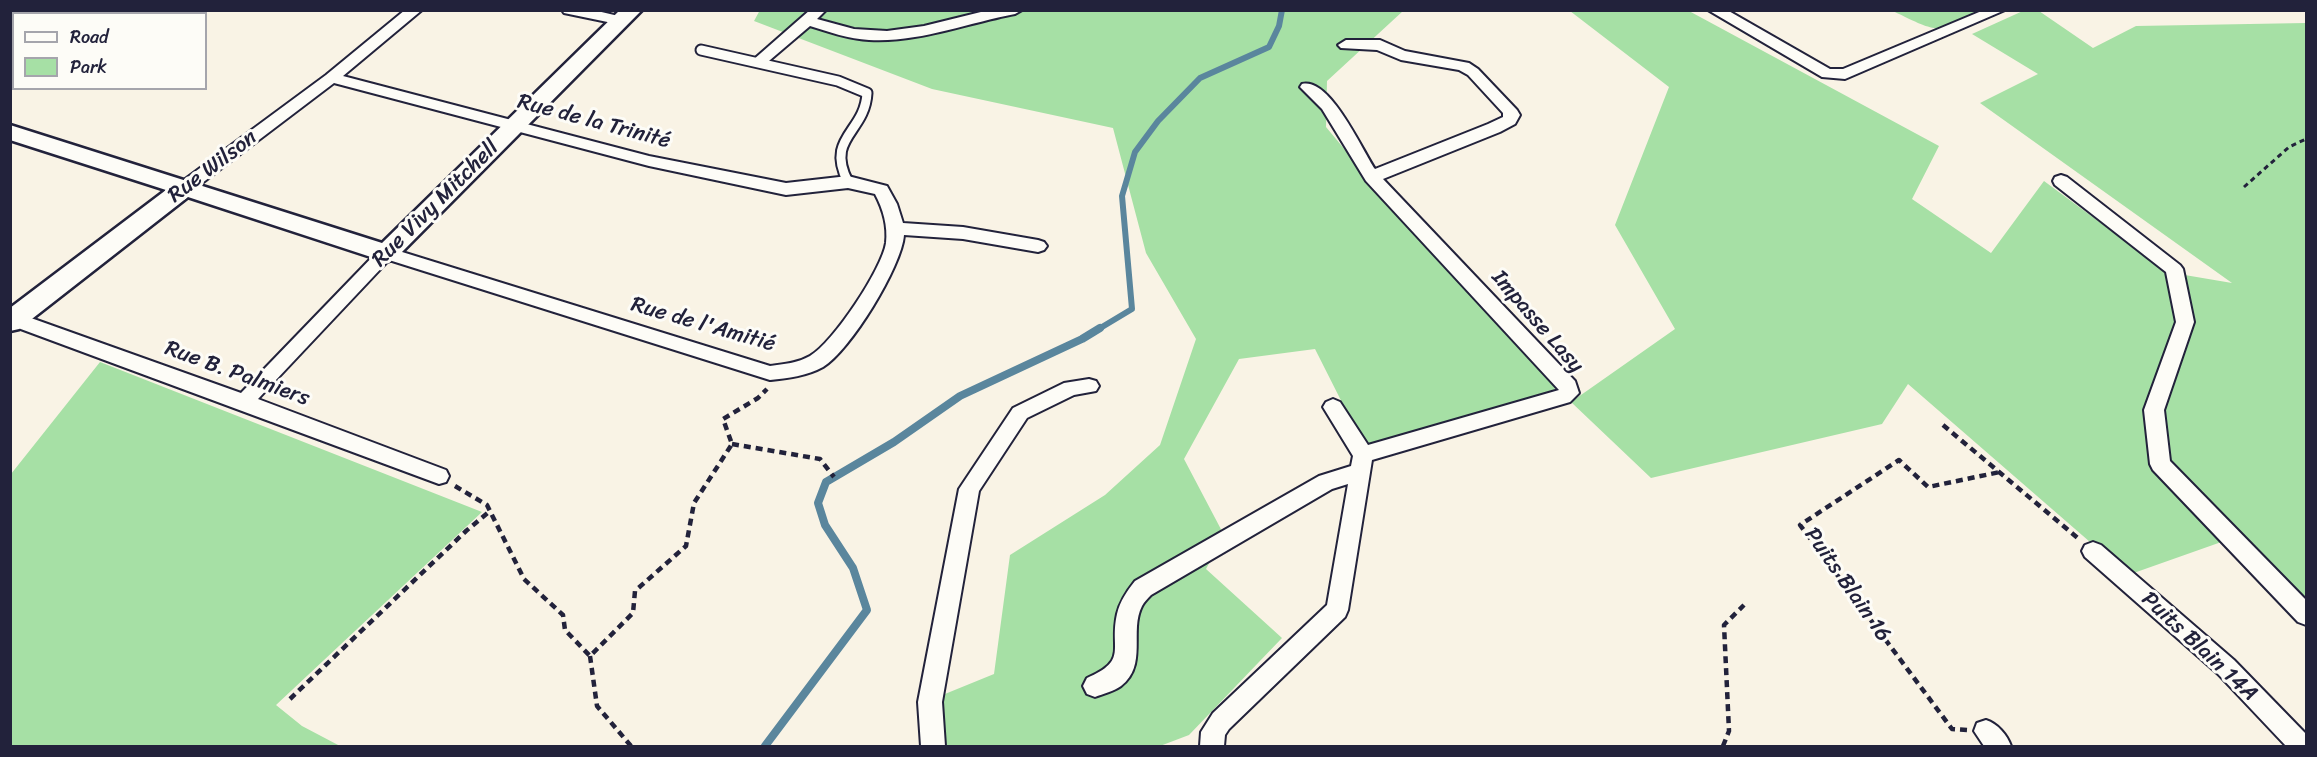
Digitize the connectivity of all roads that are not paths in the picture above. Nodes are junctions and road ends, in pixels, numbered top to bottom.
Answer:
1 (415, 10) edge
2 (569, 10) edge
3 (819, 10) edge
4 (1015, 10) edge
5 (1715, 10) edge
6 (1998, 10) edge
7 (627, 16) edge
8 (807, 21) junction
9 (1346, 45) dead end
10 (701, 50) dead end
11 (758, 63) junction
12 (331, 78) junction
13 (1308, 87) dead end
14 (516, 125) junction
15 (10, 132) edge
16 (1372, 177) junction
17 (848, 182) junction
18 (2061, 182) dead end
19 (183, 189) junction
20 (895, 228) junction
21 (1038, 246) dead end
22 (386, 253) junction
23 (14, 321) edge
24 (1089, 386) dead end
25 (244, 402) junction
26 (1333, 407) dead end
27 (1361, 463) junction
28 (439, 476) road end
29 (2093, 551) road end
30 (2307, 615) edge
31 (1095, 686) dead end
32 (933, 747) edge
33 (1212, 747) edge
34 (2302, 747) edge

1 - 12 street, Rue Wilson
2 - 7 street
3 - 8 street
4 - 8 street
5 - 6 street
7 - 14 street, Rue Vivy Mitchell
8 - 11 street
9 - 16 street
10 - 11 lane
11 - 17 lane
12 - 14 street, Rue de la Trinité
12 - 19 street, Rue Wilson
13 - 16 street
14 - 17 street, Rue de la Trinité
14 - 22 street, Rue Vivy Mitchell
15 - 19 street
16 - 27 street, Impasse Lasy
17 - 20 street, Rue de l'Amitié
18 - 30 street
19 - 22 street
19 - 23 street, Rue Wilson
20 - 21 street
20 - 22 street, Rue de l'Amitié
22 - 25 street, Rue Vivy Mitchell
23 - 25 street, Rue B. Palmiers
24 - 32 street
25 - 28 street, Rue B. Palmiers
26 - 27 street
27 - 31 street
27 - 33 street
29 - 34 street, Puits Blain 14A

